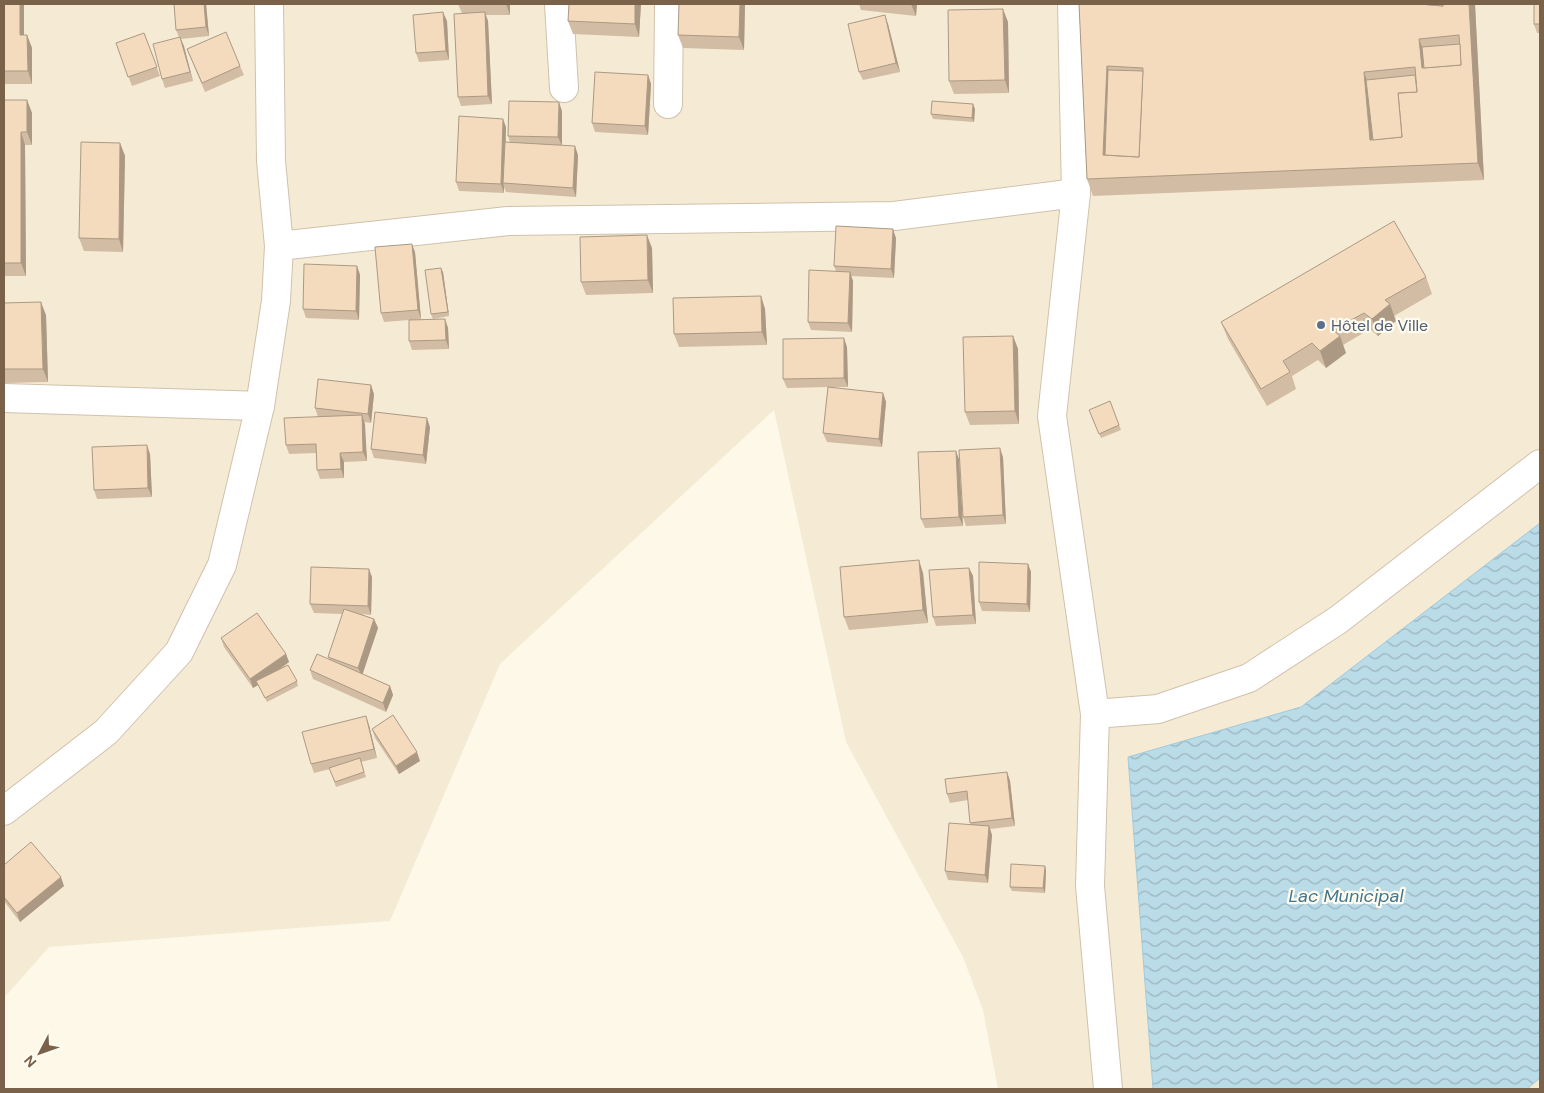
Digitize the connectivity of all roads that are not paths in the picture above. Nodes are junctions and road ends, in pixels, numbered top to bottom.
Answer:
1 (268, 4) edge
2 (559, 4) edge
3 (669, 4) edge
4 (1072, 4) edge
5 (564, 88) dead end
6 (668, 104) dead end
7 (1076, 193) junction
8 (278, 246) junction
9 (4, 398) edge
10 (260, 406) junction
11 (1540, 464) edge
12 (1095, 714) junction
13 (4, 811) edge
14 (1108, 1089) edge

1 - 8 street
2 - 5 street
3 - 6 street
4 - 7 street
7 - 8 street
7 - 12 street
8 - 10 street
9 - 10 street
10 - 13 street
11 - 12 street
12 - 14 street

